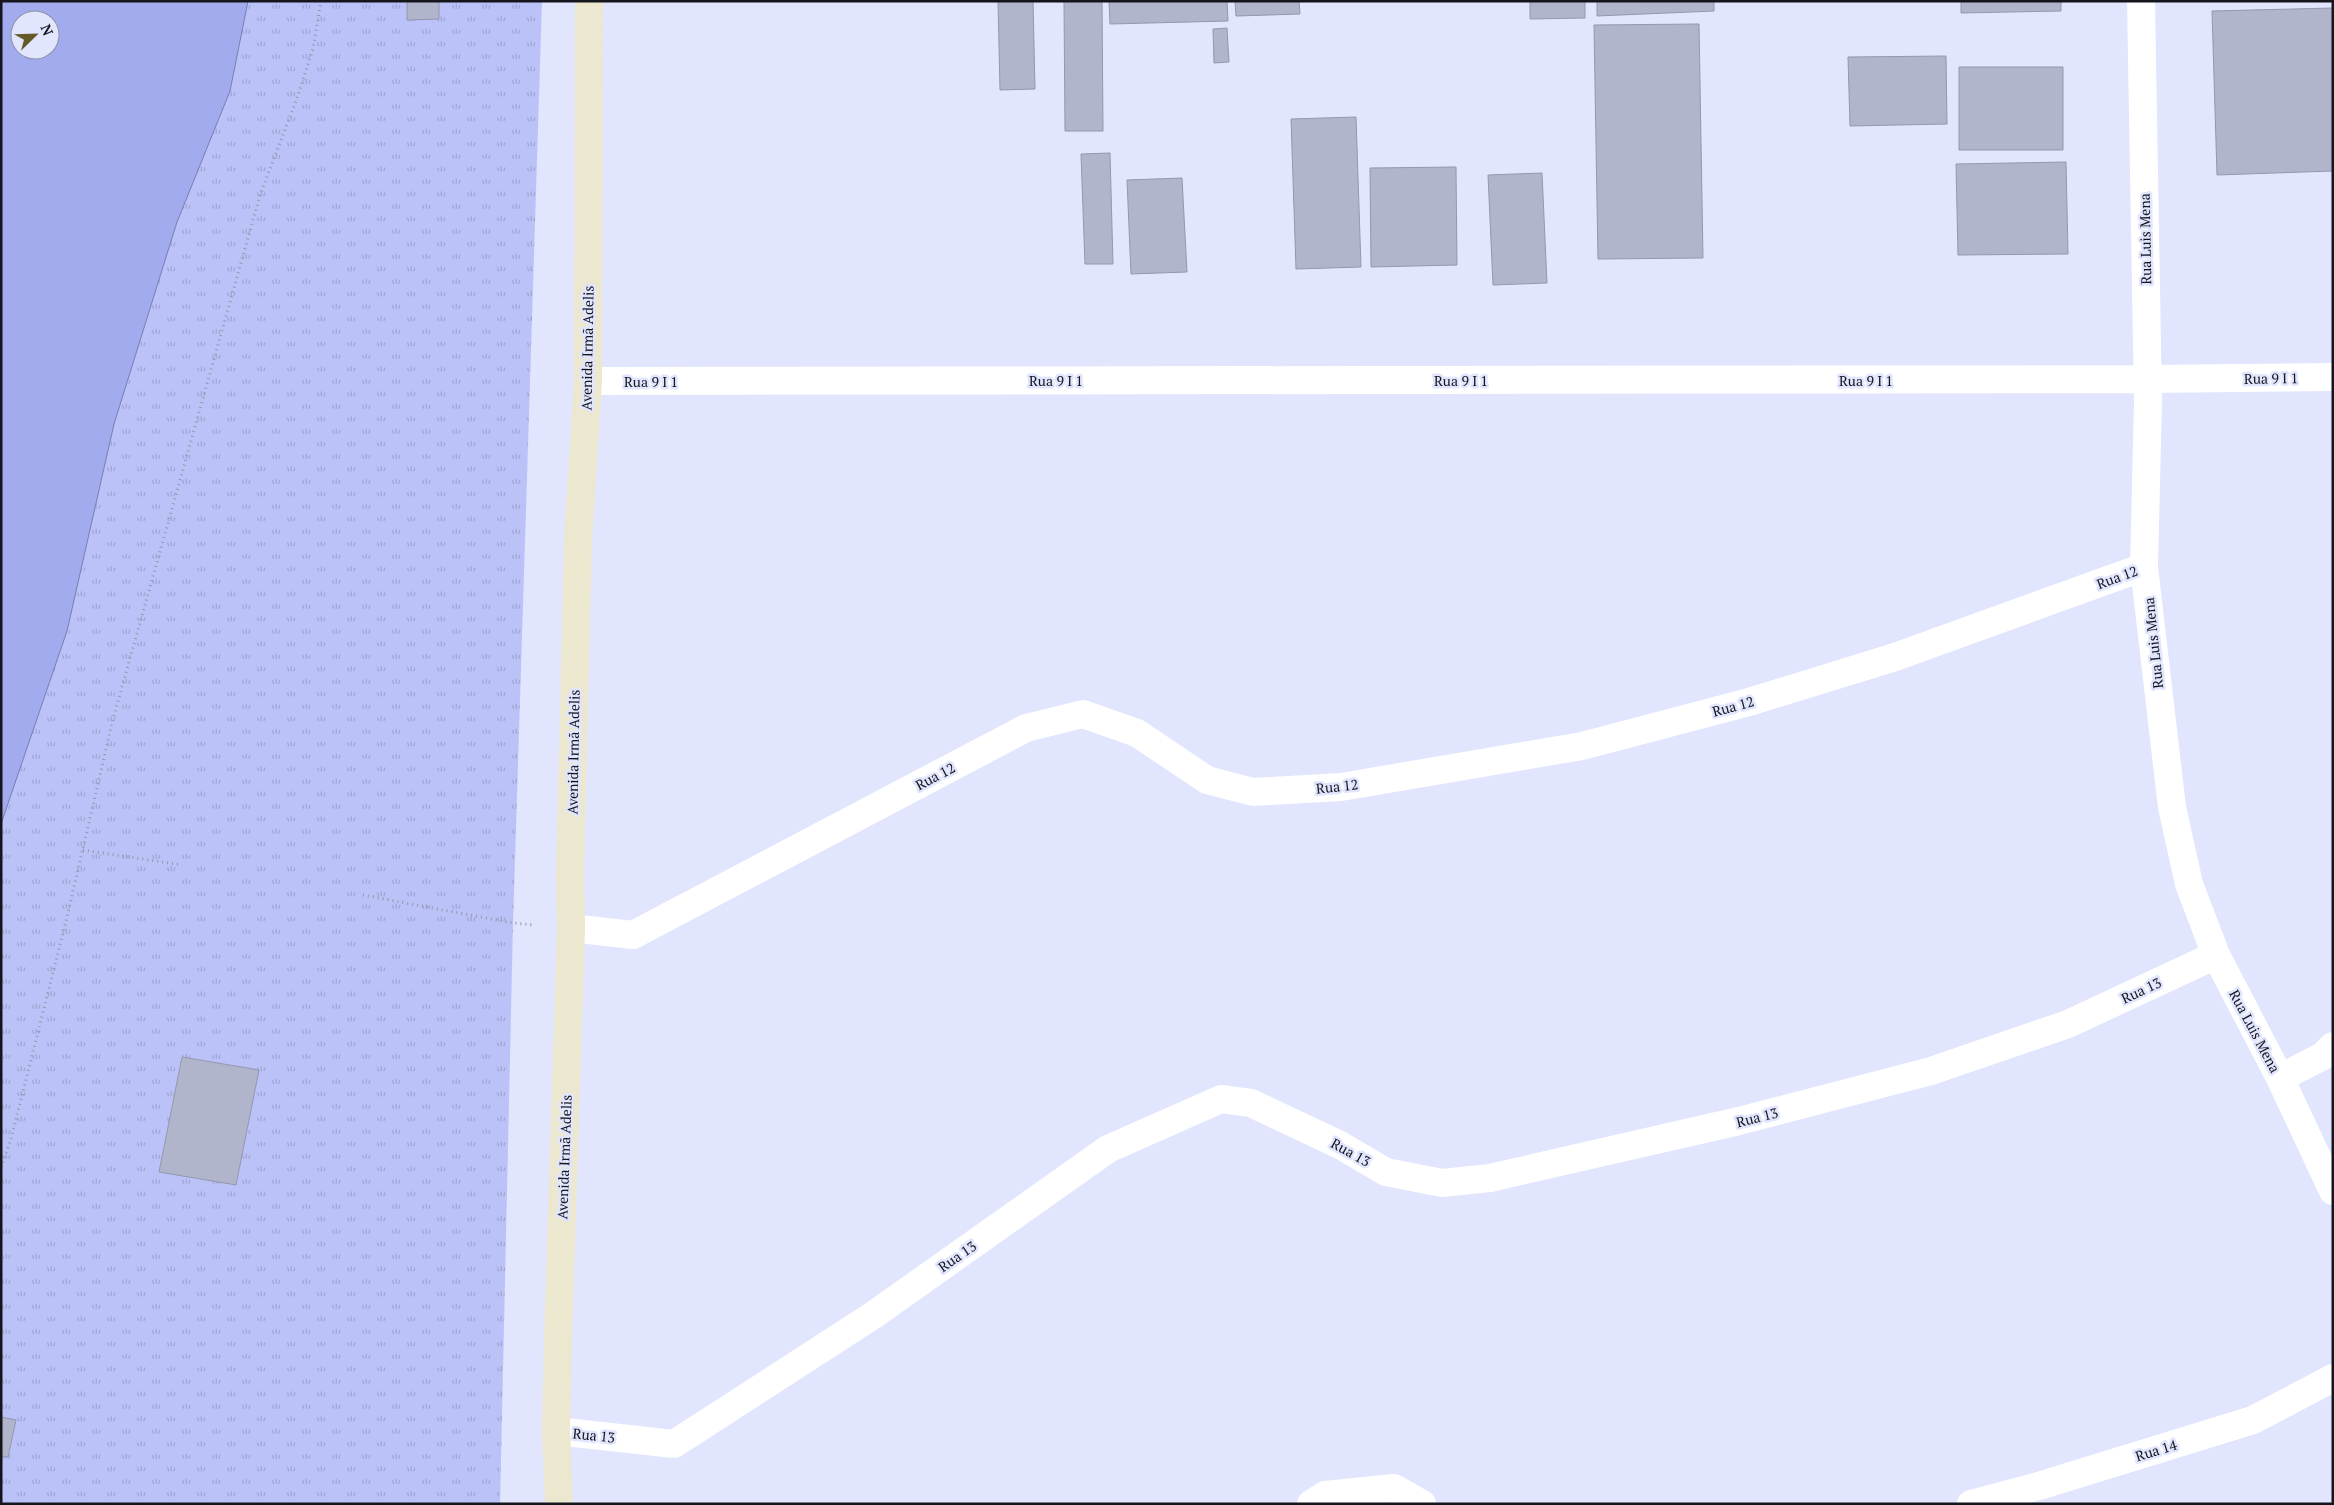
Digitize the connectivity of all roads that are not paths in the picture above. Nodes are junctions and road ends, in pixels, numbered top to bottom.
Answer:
1 (589, 1) edge
2 (2141, 1) edge
3 (2333, 377) edge
4 (2148, 380) junction
5 (588, 381) junction
6 (2144, 567) junction
7 (571, 928) junction
8 (2216, 955) junction
9 (2333, 1046) edge
10 (2280, 1078) junction
11 (2333, 1190) edge
12 (2333, 1378) edge
13 (556, 1431) junction
14 (559, 1504) edge
15 (1311, 1504) edge
16 (1422, 1504) edge
17 (1971, 1504) edge

1 - 5 street, Avenida Irmã Adelis
2 - 4 street, Rua Luis Mena
3 - 4 street, Rua 9 I 1
4 - 5 street, Rua 9 I 1
4 - 6 street, Rua Luis Mena
5 - 7 street, Avenida Irmã Adelis
6 - 7 street, Rua 12
6 - 8 street, Rua Luis Mena
7 - 13 street, Avenida Irmã Adelis
8 - 10 street, Rua Luis Mena
8 - 13 street, Rua 13
9 - 10 street
10 - 11 street, Rua Luis Mena
12 - 17 street, Rua 14
13 - 14 street, Avenida Irmã Adelis
15 - 16 street

